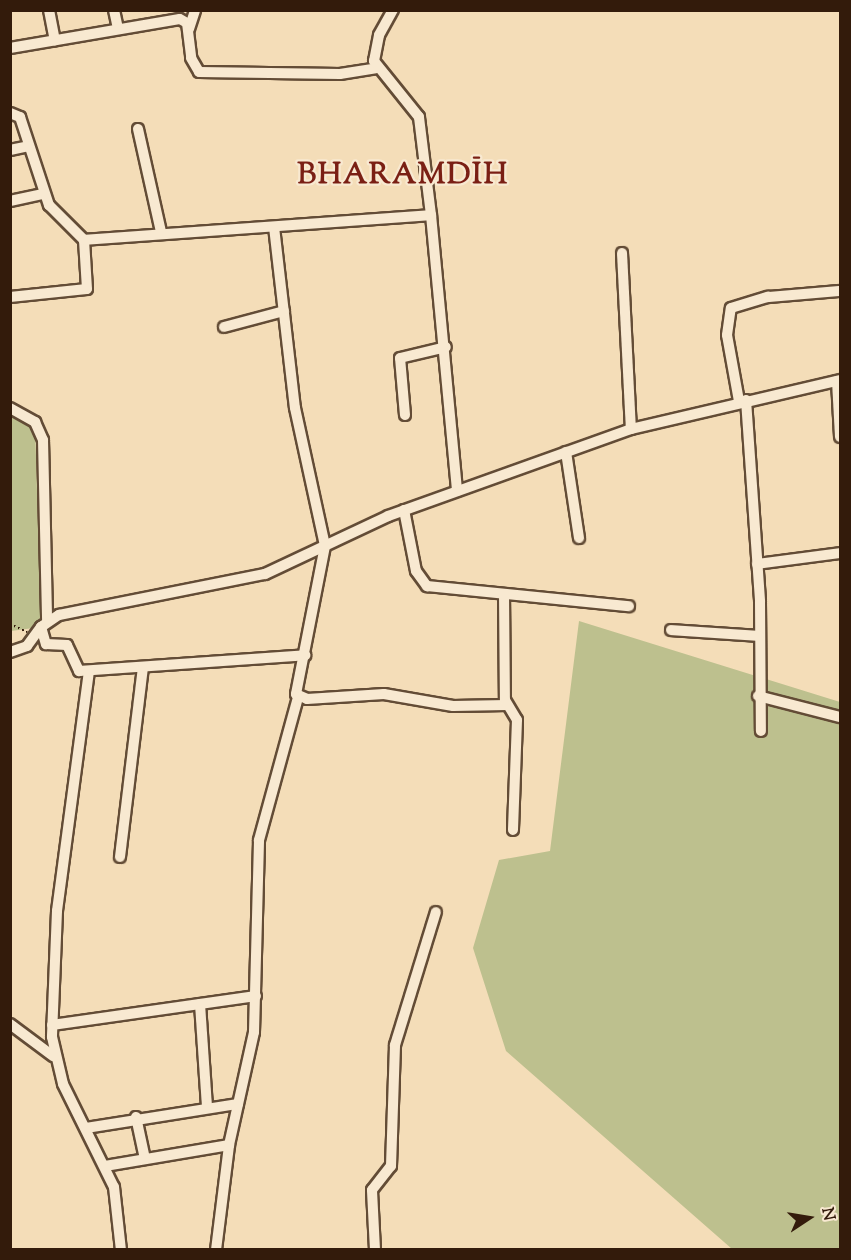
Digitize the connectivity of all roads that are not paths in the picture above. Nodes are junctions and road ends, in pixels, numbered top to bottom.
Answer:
1 (49, 10) edge
2 (114, 10) edge
3 (195, 10) edge
4 (393, 10) edge
5 (118, 29) junction
6 (189, 30) junction
7 (55, 40) junction
8 (10, 48) edge
9 (376, 68) junction
10 (10, 113) edge
11 (138, 129) dead end
12 (29, 146) junction
13 (10, 150) edge
14 (44, 194) junction
15 (10, 201) edge
16 (431, 215) junction
17 (274, 227) junction
18 (161, 232) junction
19 (84, 240) junction
20 (622, 253) dead end
21 (840, 291) edge
22 (10, 297) edge
23 (284, 311) junction
24 (224, 327) dead end
25 (446, 347) junction
26 (839, 381) edge
27 (743, 401) junction
28 (10, 408) edge
29 (405, 416) dead end
30 (631, 429) junction
31 (840, 437) edge
32 (566, 452) junction
33 (457, 491) junction
34 (404, 510) junction
35 (579, 538) dead end
36 (325, 546) junction
37 (840, 553) edge
38 (757, 564) junction
39 (504, 594) junction
40 (629, 606) dead end
41 (41, 628) junction
42 (671, 630) dead end
43 (759, 636) junction
44 (10, 652) edge
45 (305, 655) junction
46 (143, 667) junction
47 (89, 671) junction
48 (758, 696) junction
49 (298, 697) junction
50 (507, 705) junction
51 (840, 717) edge
52 (761, 731) dead end
53 (513, 830) dead end
54 (120, 857) dead end
55 (436, 912) dead end
56 (256, 996) junction
57 (200, 1004) junction
58 (10, 1024) edge
59 (52, 1024) junction
60 (53, 1056) junction
61 (238, 1104) junction
62 (207, 1106) junction
63 (136, 1117) junction
64 (86, 1128) junction
65 (229, 1145) junction
66 (145, 1159) junction
67 (105, 1166) junction
68 (122, 1250) edge
69 (216, 1250) edge
70 (375, 1250) edge

1 - 7 street
2 - 5 street
3 - 6 street
4 - 9 street
5 - 6 street
5 - 7 street
6 - 9 street
7 - 8 street
9 - 16 street
10 - 12 street
11 - 18 street
12 - 13 street
12 - 14 street
14 - 15 street
14 - 19 street
16 - 17 street
16 - 25 street
17 - 18 street
17 - 23 street
18 - 19 street
19 - 22 street
20 - 30 street
21 - 27 street
23 - 24 street
23 - 36 street
25 - 29 street
25 - 33 street
26 - 27 street
26 - 31 street
27 - 30 street
27 - 38 street
28 - 41 street
30 - 32 street
32 - 33 street
32 - 35 street
33 - 34 street
34 - 36 street
34 - 39 street
36 - 41 street
36 - 45 street
37 - 38 street
38 - 43 street
39 - 40 street
39 - 50 street
41 - 44 street
41 - 47 street
42 - 43 street
43 - 48 street
45 - 46 street
45 - 49 street
46 - 47 street
46 - 54 street
47 - 59 street
48 - 51 street
48 - 52 street
49 - 50 street
49 - 56 street
50 - 53 street
55 - 70 street
56 - 57 street
56 - 61 street
57 - 59 street
57 - 62 street
58 - 60 street
59 - 60 street
60 - 64 street
61 - 62 street
61 - 65 street
62 - 63 street
63 - 64 street
63 - 66 street
64 - 67 street
65 - 66 street
65 - 69 street
66 - 67 street
67 - 68 street

